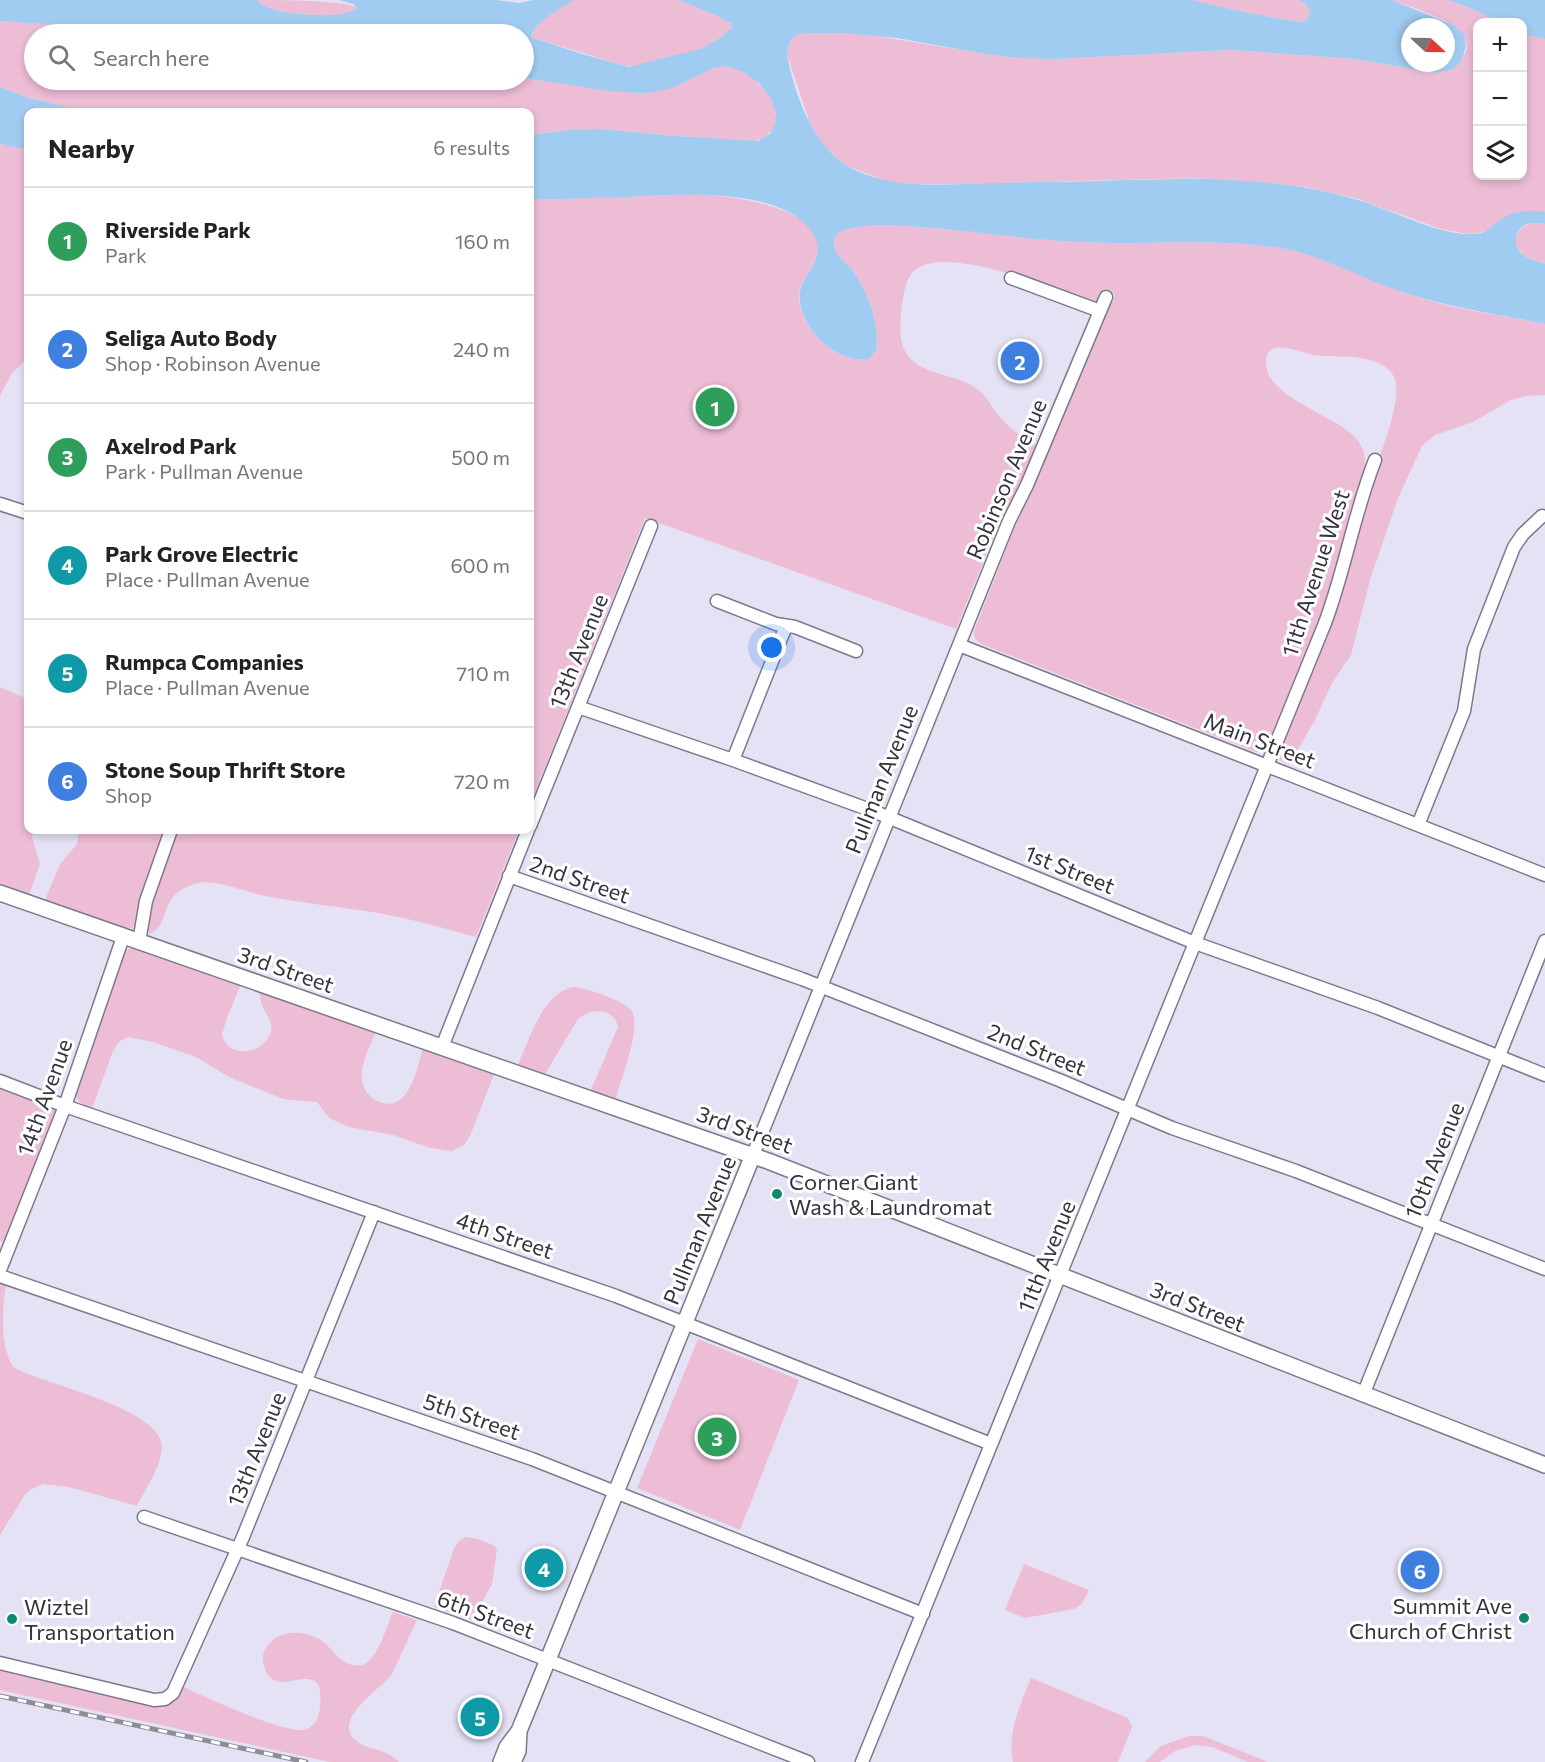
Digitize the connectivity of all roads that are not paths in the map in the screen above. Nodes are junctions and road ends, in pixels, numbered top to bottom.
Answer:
1 (1011, 278) dead end
2 (1106, 297) dead end
3 (1100, 311) junction
4 (1375, 460) dead end
5 (0, 504) edge
6 (24, 512) edge
7 (1542, 516) dead end
8 (651, 526) dead end
9 (717, 601) dead end
10 (786, 626) junction
11 (959, 645) junction
12 (856, 651) dead end
13 (578, 707) junction
14 (733, 760) junction
15 (1266, 765) junction
16 (534, 816) edge
17 (889, 818) junction
18 (1418, 825) junction
19 (170, 834) edge
20 (526, 834) edge
21 (1545, 875) edge
22 (509, 876) junction
23 (0, 893) edge
24 (123, 937) junction
25 (1545, 941) edge
26 (139, 942) junction
27 (1195, 943) junction
28 (821, 986) junction
29 (442, 1047) junction
30 (1498, 1056) junction
31 (1545, 1075) edge
32 (0, 1081) edge
33 (65, 1106) junction
34 (1128, 1109) junction
35 (753, 1155) junction
36 (374, 1212) junction
37 (1431, 1225) junction
38 (1545, 1269) edge
39 (0, 1270) edge
40 (1060, 1275) junction
41 (0, 1276) edge
42 (685, 1323) junction
43 (306, 1381) junction
44 (1363, 1395) junction
45 (991, 1444) junction
46 (1545, 1465) edge
47 (616, 1492) junction
48 (144, 1517) dead end
49 (237, 1550) junction
50 (923, 1614) junction
51 (548, 1660) junction
52 (0, 1663) edge
53 (519, 1731) junction
54 (501, 1762) edge
55 (513, 1762) edge
56 (808, 1762) edge
57 (862, 1762) edge

1 - 3 street
2 - 3 street, Robinson Avenue
3 - 11 street, Robinson Avenue
4 - 15 street, 11th Avenue West
5 - 6 street
7 - 18 street
8 - 13 street, 13th Avenue
9 - 10 street
10 - 12 street
10 - 14 street
11 - 15 street, Main Street
11 - 17 street, Pullman Avenue
13 - 14 street, 1st Street
13 - 16 street, 13th Avenue
14 - 17 street, 1st Street
15 - 18 street, Main Street
15 - 27 street, 11th Avenue
17 - 27 street, 1st Street
17 - 28 street, Pullman Avenue
18 - 21 street, Main Street
19 - 26 street
20 - 22 street, 13th Avenue
22 - 28 street, 2nd Street
22 - 29 street, 13th Avenue
23 - 24 street, 3rd Street
24 - 26 street, 3rd Street
24 - 33 street, 14th Avenue
25 - 30 street, 10th Avenue
26 - 29 street, 3rd Street
27 - 30 street, 1st Street
27 - 34 street, 11th Avenue
28 - 34 street, 2nd Street
28 - 35 street, Pullman Avenue
29 - 35 street, 3rd Street
30 - 31 street, 1st Street
30 - 37 street, 10th Avenue
32 - 33 street, 4th Street
33 - 36 street, 4th Street
33 - 39 street, 14th Avenue
34 - 37 street, 2nd Street
34 - 40 street, 11th Avenue
35 - 40 street, 3rd Street
35 - 42 street, Pullman Avenue
36 - 42 street, 4th Street
36 - 43 street, 13th Avenue
37 - 38 street, 2nd Street
37 - 44 street, 10th Avenue
40 - 44 street, 3rd Street
40 - 45 street, 11th Avenue
41 - 43 street, 5th Street
42 - 45 street, 4th Street
42 - 47 street, Pullman Avenue
43 - 47 street, 5th Street
43 - 49 street, 13th Avenue
44 - 46 street, 3rd Street
45 - 50 street, 11th Avenue
47 - 50 street, 5th Street
47 - 51 street, Pullman Avenue
48 - 49 street, 6th Street
49 - 51 street, 6th Street
49 - 52 street, 13th Avenue
50 - 57 street, 11th Avenue
51 - 53 street, Pullman Avenue
51 - 56 street, 6th Street
53 - 54 street, Pullman Avenue
53 - 55 street, Pullman Avenue

